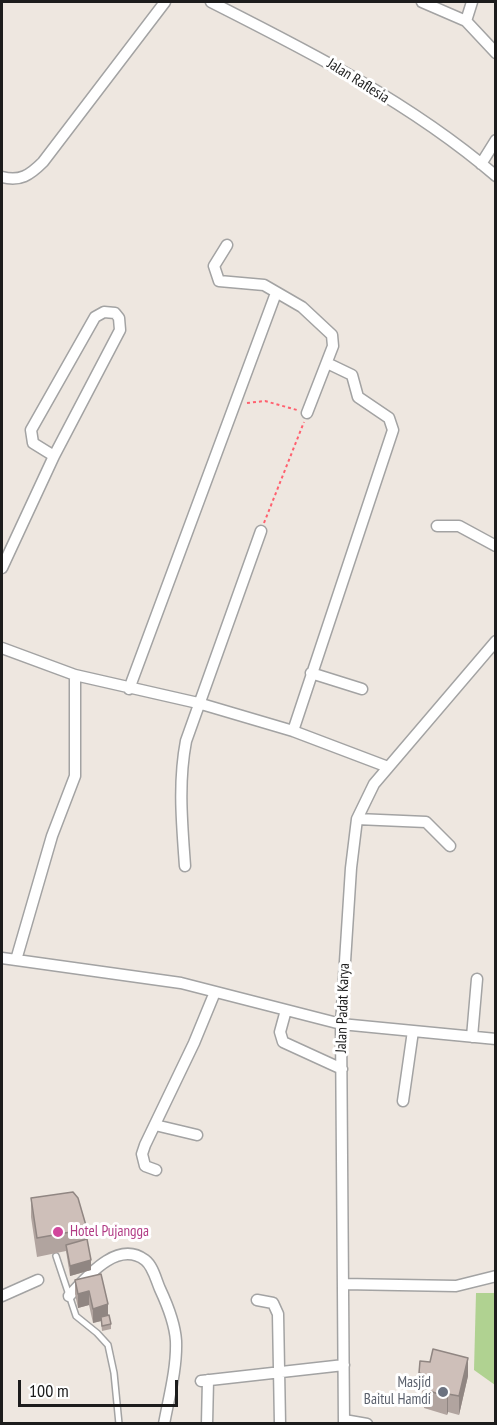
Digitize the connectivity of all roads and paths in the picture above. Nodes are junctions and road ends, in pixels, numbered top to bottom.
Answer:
1 (165, 2) edge
2 (211, 2) edge
3 (422, 2) edge
4 (472, 2) edge
5 (466, 21) junction
6 (495, 53) edge
7 (495, 140) edge
8 (481, 164) junction
9 (495, 176) edge
10 (2, 177) edge
11 (227, 245) dead end
12 (276, 292) junction
13 (327, 363) junction
14 (235, 404) junction
15 (307, 413) junction
16 (54, 456) junction
17 (437, 526) dead end
18 (261, 531) joint
19 (495, 546) edge
20 (2, 568) edge
21 (495, 641) edge
22 (2, 648) edge
23 (311, 673) junction
24 (75, 675) junction
25 (129, 689) junction
26 (362, 689) dead end
27 (198, 703) junction
28 (293, 731) junction
29 (388, 766) junction
30 (357, 819) junction
31 (450, 846) dead end
32 (185, 866) dead end
33 (2, 958) edge
34 (16, 960) junction
35 (477, 979) dead end
36 (215, 992) junction
37 (286, 1010) junction
38 (341, 1024) junction
39 (413, 1031) junction
40 (472, 1037) junction
41 (495, 1039) edge
42 (342, 1069) junction
43 (403, 1101) dead end
44 (155, 1125) junction
45 (197, 1135) dead end
46 (156, 1170) dead end
47 (56, 1256) dead end
48 (495, 1276) edge
49 (38, 1280) dead end
50 (343, 1284) junction
51 (2, 1296) edge
52 (69, 1296) junction
53 (257, 1300) dead end
54 (344, 1365) junction
55 (279, 1372) junction
56 (344, 1422) edge
57 (119, 1424) edge
58 (164, 1424) edge
59 (207, 1424) edge
60 (280, 1424) edge
61 (367, 1424) edge

1 - 10 street
2 - 8 street, Jalan Raflesia
3 - 5 street
4 - 5 street
5 - 6 street
7 - 8 street
8 - 9 street, Jalan Raflesia
11 - 12 street
12 - 13 street
12 - 14 street
13 - 15 street
13 - 23 street
14 - 15 path
14 - 25 street
15 - 18 path
16 - 16 street
16 - 20 street
17 - 19 street
18 - 27 street
21 - 29 street, Jalan Padat Karya
22 - 24 street
23 - 26 street
23 - 28 street
24 - 25 street
24 - 34 street
25 - 27 street
27 - 28 street
27 - 32 street
28 - 29 street
29 - 30 street, Jalan Padat Karya
30 - 31 street
30 - 38 street, Jalan Padat Karya
33 - 34 street
34 - 36 street
35 - 40 street
36 - 37 street
36 - 44 street
37 - 38 street
37 - 42 street
38 - 39 street
38 - 42 street, Jalan Padat Karya
39 - 40 street
39 - 43 street
40 - 41 street
42 - 50 street, Jalan Padat Karya
44 - 45 street
44 - 46 street
47 - 52 lane
48 - 50 street
49 - 51 street
50 - 54 street, Jalan Padat Karya
52 - 57 lane
52 - 58 street
53 - 55 street
54 - 55 street
54 - 56 street, Jalan Padat Karya
55 - 59 street
55 - 60 street
56 - 61 street

